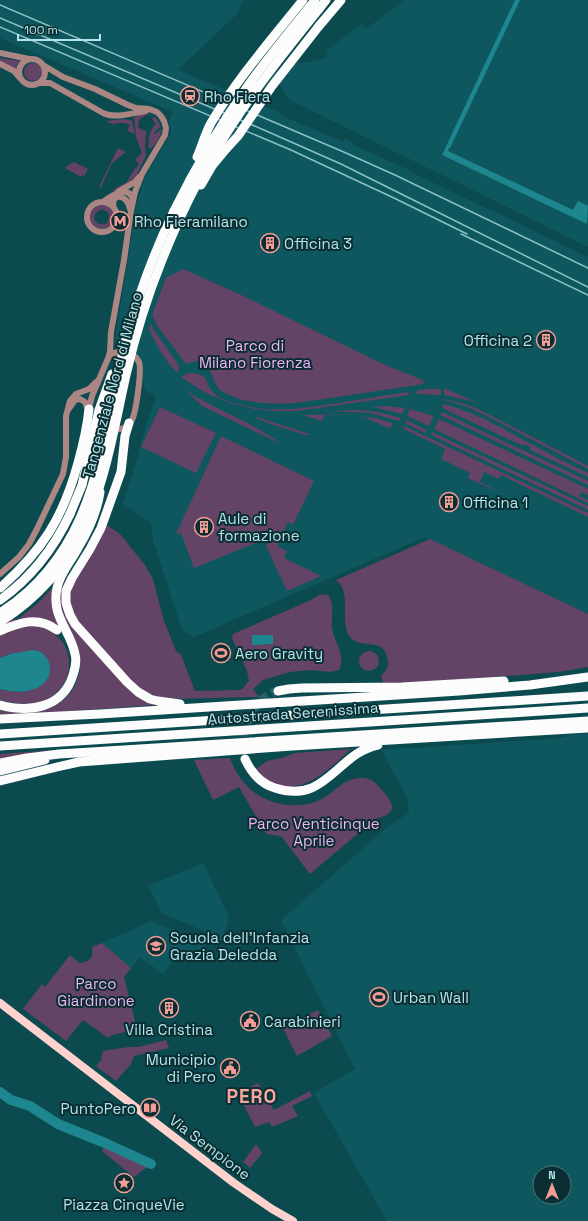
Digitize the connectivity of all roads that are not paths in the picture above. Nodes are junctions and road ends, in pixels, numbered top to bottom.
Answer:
1 (303, 0) edge
2 (315, 0) edge
3 (326, 0) edge
4 (341, 0) edge
5 (0, 53) edge
6 (30, 59) junction
7 (0, 64) edge
8 (43, 65) junction
9 (21, 79) junction
10 (40, 84) junction
11 (156, 112) junction
12 (142, 174) junction
13 (117, 193) junction
14 (133, 201) junction
15 (103, 202) junction
16 (115, 209) junction
17 (131, 211) junction
18 (174, 212) junction
19 (177, 226) junction
20 (111, 332) junction
21 (128, 332) junction
22 (120, 352) junction
23 (108, 359) junction
24 (99, 378) junction
25 (89, 409) junction
26 (68, 410) junction
27 (129, 424) junction
28 (103, 477) junction
29 (0, 574) edge
30 (0, 588) edge
31 (0, 600) edge
32 (0, 613) edge
33 (0, 622) edge
34 (61, 630) junction
35 (0, 631) edge
36 (588, 676) edge
37 (588, 683) edge
38 (460, 691) junction
39 (278, 692) tunnel mouth
40 (588, 696) edge
41 (273, 702) junction
42 (0, 705) edge
43 (588, 708) edge
44 (100, 714) junction
45 (0, 719) edge
46 (588, 721) edge
47 (0, 725) edge
48 (588, 728) edge
49 (0, 734) edge
50 (449, 736) junction
51 (0, 746) edge
52 (144, 753) junction
53 (245, 759) tunnel mouth
54 (0, 763) edge
55 (0, 771) edge
56 (0, 781) edge
57 (0, 1003) edge
58 (293, 1221) edge

1 - 18 highway, bridge
2 - 18 highway, Tangenziale Nord di Milano, bridge
3 - 19 highway, Tangenziale Nord di Milano, bridge
4 - 19 highway, bridge
5 - 6 street
6 - 8 street
6 - 9 street
7 - 9 street
8 - 10 street
8 - 11 street
9 - 10 street
10 - 11 street
11 - 12 street
12 - 13 street
12 - 14 street
13 - 14 street
13 - 15 street
14 - 17 street
15 - 16 street
15 - 16 street
16 - 17 street
17 - 20 street
18 - 21 highway, Tangenziale Nord di Milano
19 - 28 highway, Tangenziale Nord di Milano, bridge
20 - 22 street
20 - 23 street
21 - 31 highway, bridge
21 - 32 highway, Tangenziale Nord di Milano, bridge
22 - 23 street
22 - 27 street
23 - 24 street
24 - 25 street
24 - 26 street
25 - 26 street
25 - 27 street
25 - 30 highway
26 - 29 street
27 - 41 highway
28 - 33 highway, Tangenziale Nord di Milano, bridge
28 - 34 highway, bridge
34 - 35 highway, bridge
34 - 42 highway
36 - 38 highway
36 - 39 highway
37 - 38 highway
38 - 41 highway
40 - 49 highway, Autostrada Serenissima
41 - 44 highway
43 - 51 highway, Autostrada Serenissima
44 - 45 highway
44 - 47 highway
46 - 52 highway
48 - 50 highway
50 - 52 highway
50 - 53 highway
52 - 54 highway
52 - 55 highway
52 - 56 highway
57 - 58 main road, Via Sempione

